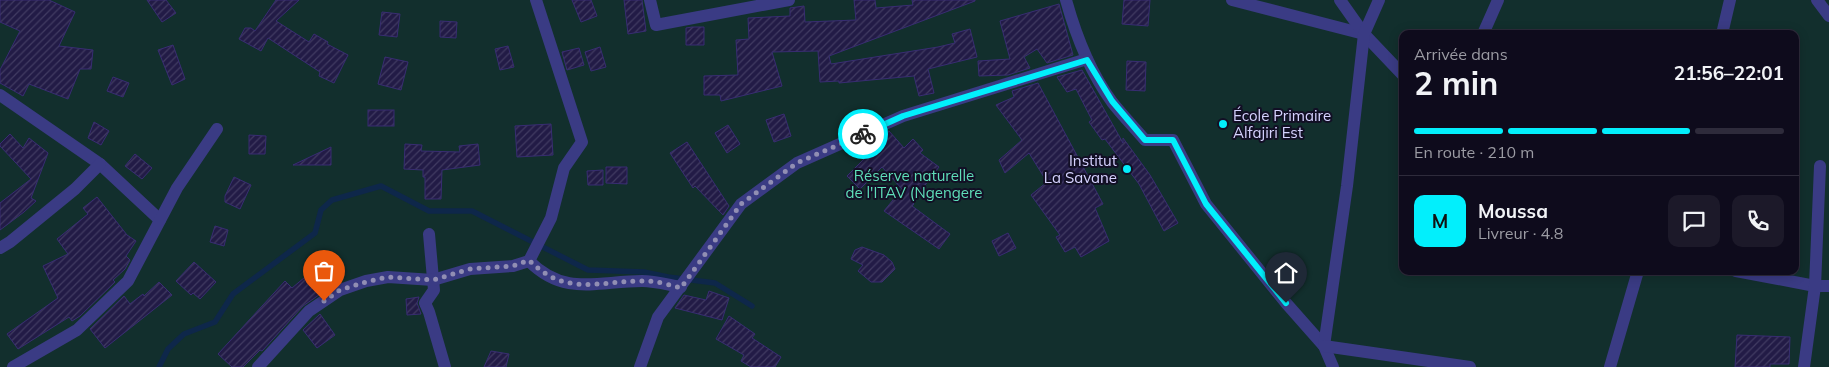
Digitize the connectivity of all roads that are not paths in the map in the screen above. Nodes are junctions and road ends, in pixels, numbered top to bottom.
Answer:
1 (536, 0) edge
2 (650, 0) edge
3 (789, 0) edge
4 (1066, 0) edge
5 (1232, 0) edge
6 (1340, 0) edge
7 (1379, 0) edge
8 (1498, 0) edge
9 (1730, 0) edge
10 (1817, 0) edge
11 (1829, 16) edge
12 (1485, 30) edge
13 (1723, 30) edge
14 (1364, 34) junction
15 (1087, 60) junction
16 (1399, 71) edge
17 (2, 98) edge
18 (217, 129) dead end
19 (100, 164) junction
20 (1820, 166) dead end
21 (160, 220) junction
22 (429, 234) dead end
23 (0, 248) edge
24 (529, 260) junction
25 (1637, 275) edge
26 (1757, 275) edge
27 (433, 280) junction
28 (1815, 286) junction
29 (1829, 286) edge
30 (681, 288) junction
31 (1324, 346) junction
32 (13, 367) edge
33 (258, 367) edge
34 (446, 367) edge
35 (640, 367) edge
36 (1333, 367) edge
37 (1470, 367) edge
38 (1610, 367) edge
39 (1804, 367) edge

1 - 24 street
2 - 3 street
4 - 15 street
5 - 14 street
6 - 14 street
7 - 14 street
8 - 12 street
9 - 13 street
10 - 11 street
14 - 16 street
14 - 31 street
15 - 30 street
15 - 31 street
17 - 19 street
18 - 21 street
19 - 21 street
19 - 23 street
20 - 28 street
21 - 32 street
22 - 27 street
24 - 27 street
24 - 30 street
25 - 38 street
26 - 28 street
27 - 33 street
27 - 34 street
28 - 29 street
28 - 39 street
30 - 35 street
31 - 36 street
31 - 37 street

